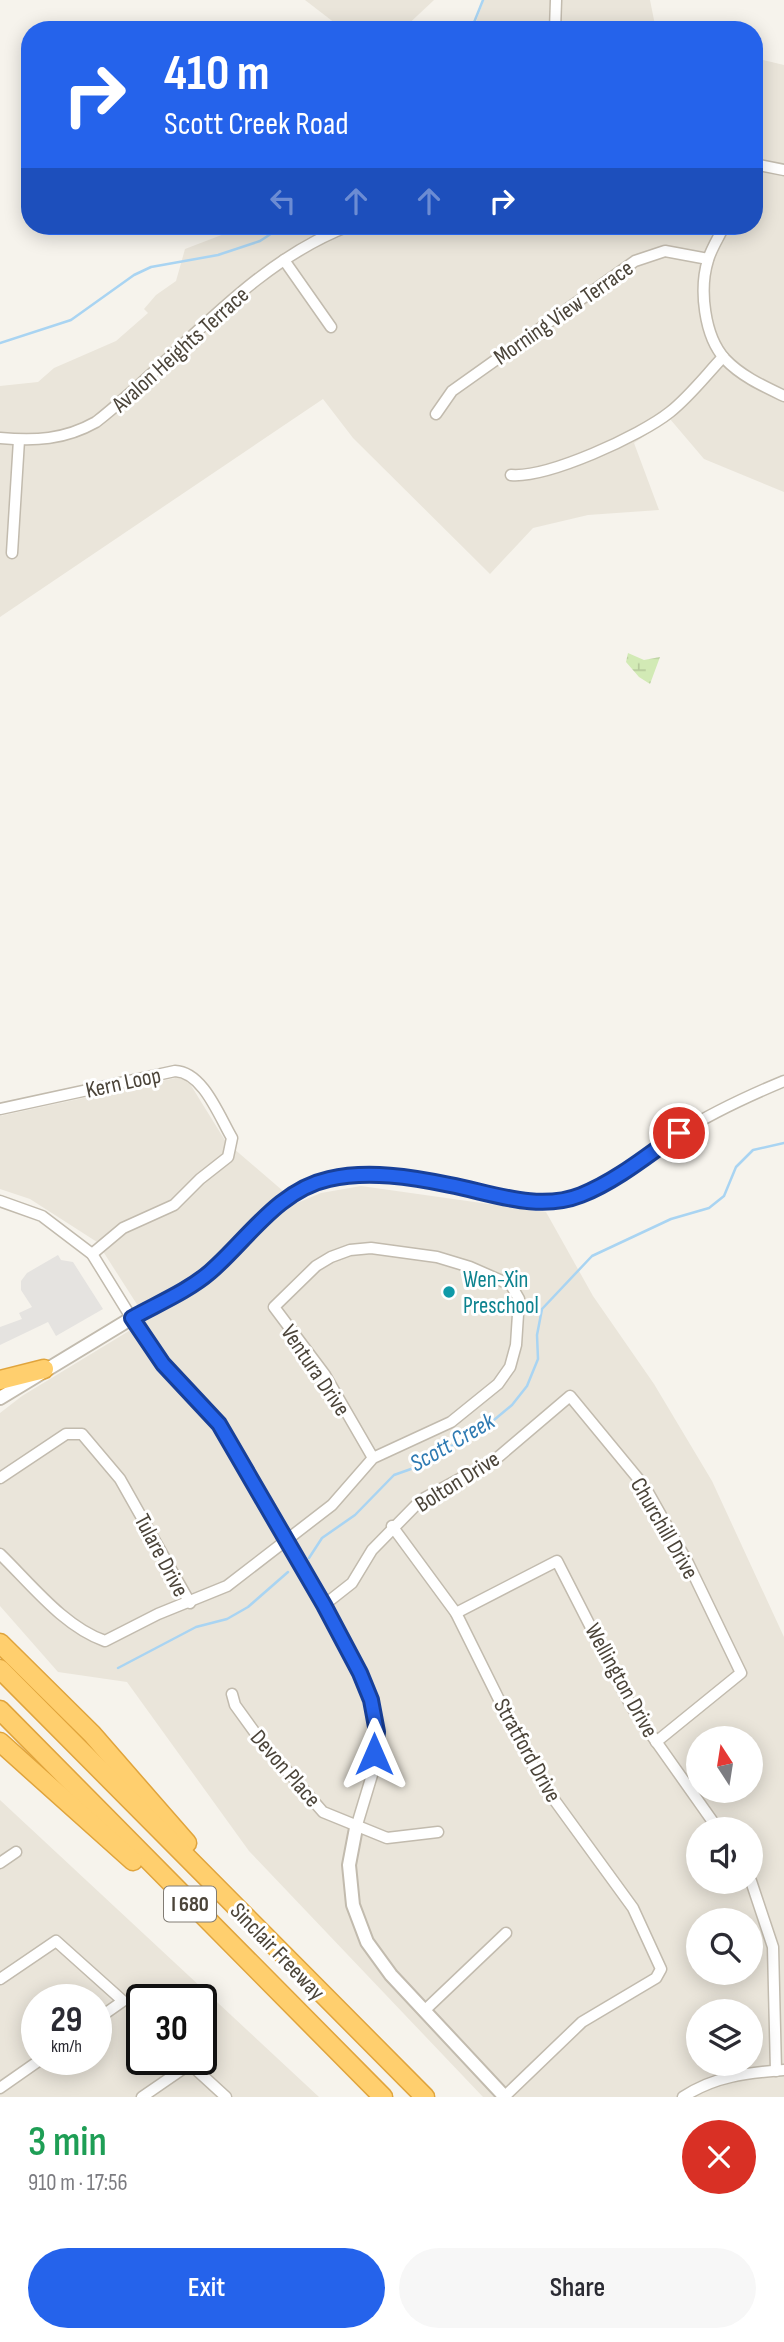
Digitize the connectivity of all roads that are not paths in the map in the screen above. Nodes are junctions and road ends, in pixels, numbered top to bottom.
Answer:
1 (556, 0) edge
2 (555, 21) edge
3 (763, 166) edge
4 (784, 170) edge
5 (329, 235) edge
6 (720, 235) edge
7 (708, 259) junction
8 (284, 260) junction
9 (331, 327) dead end
10 (723, 357) junction
11 (784, 396) edge
12 (436, 414) dead end
13 (0, 438) edge
14 (19, 440) junction
15 (511, 475) dead end
16 (12, 553) dead end
17 (784, 1081) edge
18 (0, 1109) edge
19 (0, 1201) edge
20 (92, 1254) junction
21 (132, 1318) junction
22 (44, 1369) junction
23 (0, 1380) edge
24 (0, 1386) edge
25 (570, 1396) joint
26 (0, 1398) edge
27 (373, 1458) junction
28 (0, 1478) edge
29 (393, 1526) junction
30 (285, 1541) junction
31 (0, 1554) edge
32 (190, 1603) junction
33 (324, 1605) junction
34 (456, 1613) junction
35 (0, 1637) edge
36 (0, 1643) edge
37 (0, 1669) edge
38 (34, 1676) junction
39 (232, 1694) dead end
40 (0, 1710) edge
41 (0, 1723) edge
42 (0, 1742) edge
43 (656, 1742) junction
44 (709, 1817) edge
45 (356, 1828) junction
46 (438, 1832) dead end
47 (16, 1852) dead end
48 (0, 1863) edge
49 (159, 1885) junction
50 (755, 1894) edge
51 (230, 1902) junction
52 (506, 1933) dead end
53 (0, 1979) edge
54 (104, 1984) edge
55 (112, 1991) edge
56 (112, 2009) edge
57 (424, 2011) junction
58 (780, 2070) edge
59 (21, 2073) edge
60 (0, 2088) edge
61 (142, 2097) edge
62 (226, 2097) edge
63 (368, 2097) edge
64 (383, 2097) edge
65 (425, 2097) edge
66 (505, 2097) edge
67 (683, 2097) edge

1 - 2 street
3 - 4 street
5 - 8 street, Avalon Heights Terrace
6 - 7 street
7 - 10 street
7 - 12 street, Morning View Terrace
8 - 9 street
8 - 14 street, Avalon Heights Terrace
10 - 11 street
10 - 15 street
13 - 14 street, Avalon Heights Terrace
14 - 16 street
17 - 21 street
18 - 20 street, Kern Loop
19 - 20 street
20 - 21 street
21 - 22 street
21 - 30 street
22 - 23 highway
22 - 24 street
22 - 26 street
25 - 29 street, Bolton Drive
25 - 43 street, Churchill Drive
27 - 27 street, Ventura Drive
27 - 30 street
28 - 32 street, Tulare Drive
29 - 33 street, Bolton Drive
29 - 34 street, Stratford Drive
30 - 32 street
30 - 33 street
31 - 32 street, Tulare Drive
33 - 45 street
34 - 43 street, Wellington Drive
34 - 66 street, Stratford Drive
35 - 38 highway
36 - 38 highway
37 - 51 highway, Sinclair Freeway / I 680
38 - 51 highway
39 - 45 street, Devon Place
40 - 64 highway, I 680
41 - 49 highway, Sinclair Freeway / I 680
42 - 49 highway
43 - 44 street, Wellington Drive
45 - 46 street, Devon Place
45 - 57 street
47 - 48 street
49 - 63 highway, Sinclair Freeway / I 680
50 - 58 street
51 - 65 highway, Sinclair Freeway / I 680
52 - 57 street
53 - 54 street
55 - 56 street
57 - 66 street
58 - 67 street
59 - 60 street
61 - 62 street

